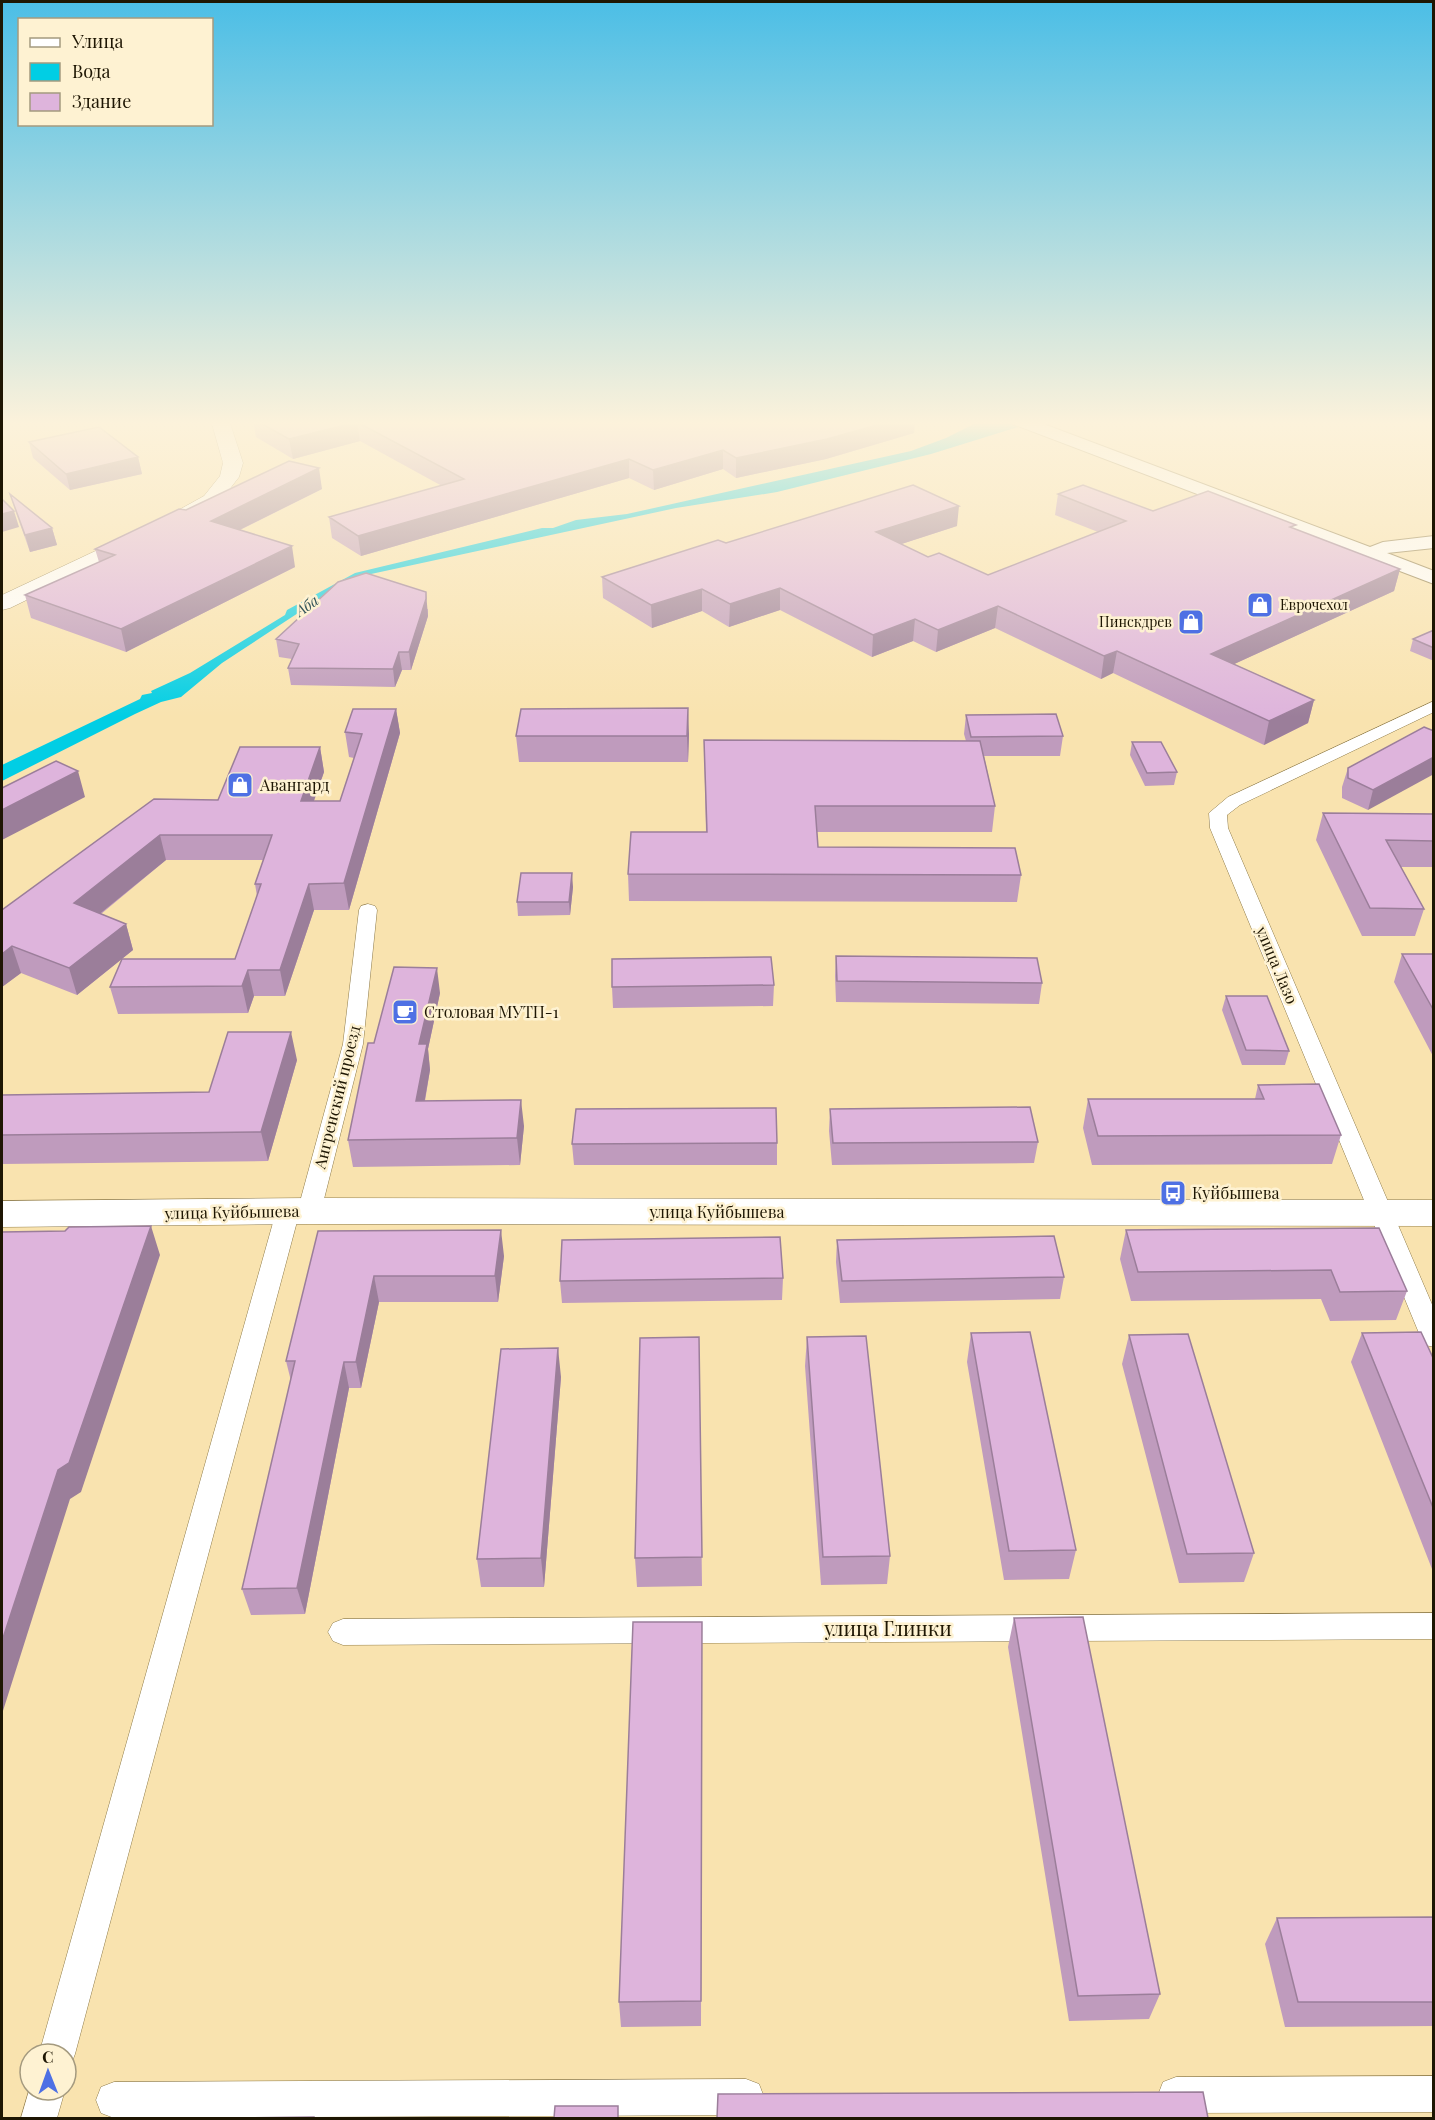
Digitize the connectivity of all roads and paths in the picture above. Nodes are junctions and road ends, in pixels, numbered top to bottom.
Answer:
1 (177, 519) edge
2 (1294, 519) edge
3 (1434, 542) edge
4 (1376, 551) junction
5 (1434, 567) edge
6 (1434, 578) edge
7 (2, 603) edge
8 (1434, 706) edge
9 (368, 910) dead end
10 (298, 1212) junction
11 (1379, 1212) junction
12 (1434, 1213) edge
13 (2, 1214) edge
14 (1434, 1338) edge
15 (1434, 1626) edge
16 (343, 1632) dead end
17 (60, 2042) edge
18 (1434, 2094) edge
19 (1148, 2095) edge
20 (780, 2096) edge
21 (114, 2100) dead end
22 (44, 2102) edge
23 (39, 2118) edge

1 - 7 main road
2 - 4 main road
3 - 4 main road
4 - 5 main road
4 - 6 main road
8 - 11 street, улица Лазо
9 - 10 street, Ангренский проезд
10 - 11 main road, улица Куйбышева
10 - 13 main road, улица Куйбышева
10 - 17 street, Ангренский проезд
11 - 12 main road, улица Куйбышева
11 - 14 street, улица Лазо
15 - 16 street, улица Глинки
18 - 19 street
20 - 21 street
22 - 23 street

